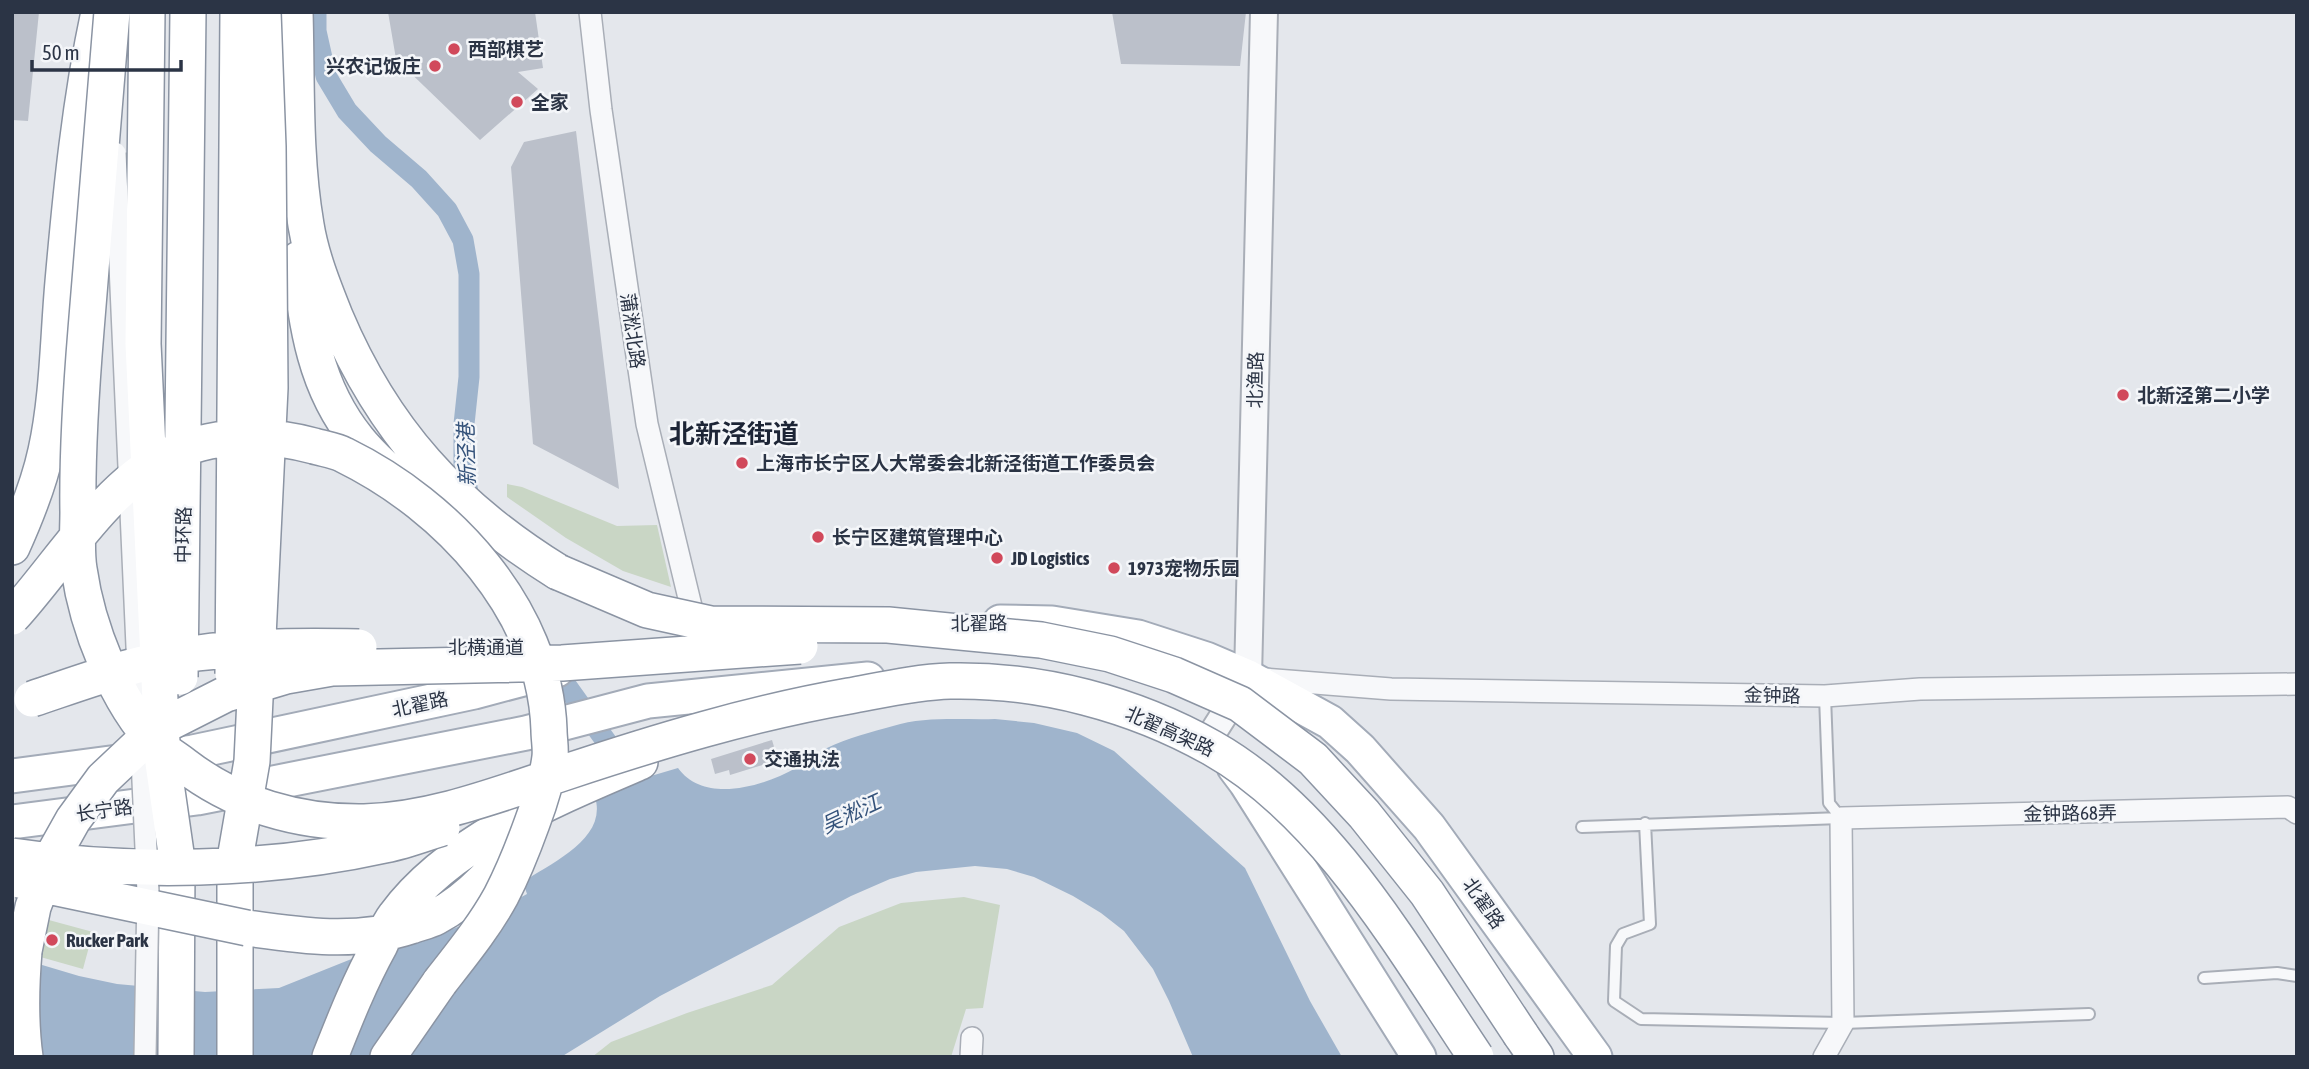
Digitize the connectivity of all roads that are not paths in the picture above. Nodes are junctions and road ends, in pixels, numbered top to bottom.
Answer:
1 (99, 12) edge
2 (111, 12) edge
3 (147, 12) edge
4 (188, 12) edge
5 (238, 12) edge
6 (263, 12) edge
7 (295, 12) edge
8 (590, 12) edge
9 (1264, 12) edge
10 (299, 158) junction
11 (436, 518) junction
12 (12, 547) edge
13 (12, 617) edge
14 (967, 632) junction
15 (701, 646) junction
16 (1248, 677) junction
17 (2297, 684) edge
18 (1825, 696) junction
19 (12, 706) edge
20 (728, 723) junction
21 (1210, 737) junction
22 (12, 776) edge
23 (2297, 813) edge
24 (1841, 818) junction
25 (12, 822) edge
26 (532, 822) junction
27 (1645, 823) junction
28 (1582, 827) dead end
29 (12, 856) edge
30 (235, 859) junction
31 (177, 860) junction
32 (12, 878) edge
33 (2297, 976) edge
34 (2204, 978) dead end
35 (2089, 1014) dead end
36 (1843, 1023) junction
37 (1529, 1046) edge
38 (25, 1057) edge
39 (145, 1057) edge
40 (176, 1057) edge
41 (235, 1057) edge
42 (330, 1057) edge
43 (387, 1057) edge
44 (1419, 1057) edge
45 (1476, 1057) edge
46 (1595, 1057) edge
47 (1824, 1057) edge

1 - 12 highway
2 - 20 highway, bridge
2 - 39 street, bridge
3 - 31 highway, bridge
4 - 31 highway, 中环路, bridge
5 - 30 highway, bridge
6 - 30 highway, bridge
7 - 10 highway
8 - 15 street, 蒲淞北路
9 - 16 street, 北渔路
10 - 11 highway, bridge
10 - 14 highway, bridge
11 - 13 highway, bridge
11 - 26 highway, bridge
14 - 19 highway, 北横通道, bridge
14 - 37 highway, bridge
14 - 38 highway, bridge
15 - 16 main road, 北翟路
15 - 22 main road, 北翟路, bridge
16 - 18 street, 金钟路
16 - 21 street
16 - 46 main road, 北翟路
17 - 18 street, 金钟路
18 - 24 lane
20 - 29 highway, bridge
20 - 42 highway, bridge
20 - 45 highway, 北翟高架路, bridge
21 - 25 main road, 长宁路
21 - 44 main road
23 - 24 street, 金钟路68弄
24 - 27 lane
24 - 36 street
26 - 32 highway, bridge
26 - 43 highway, bridge
27 - 28 lane
27 - 36 lane
30 - 41 highway, bridge
31 - 40 highway, 中环路, bridge
33 - 34 lane
35 - 36 lane
36 - 47 street

